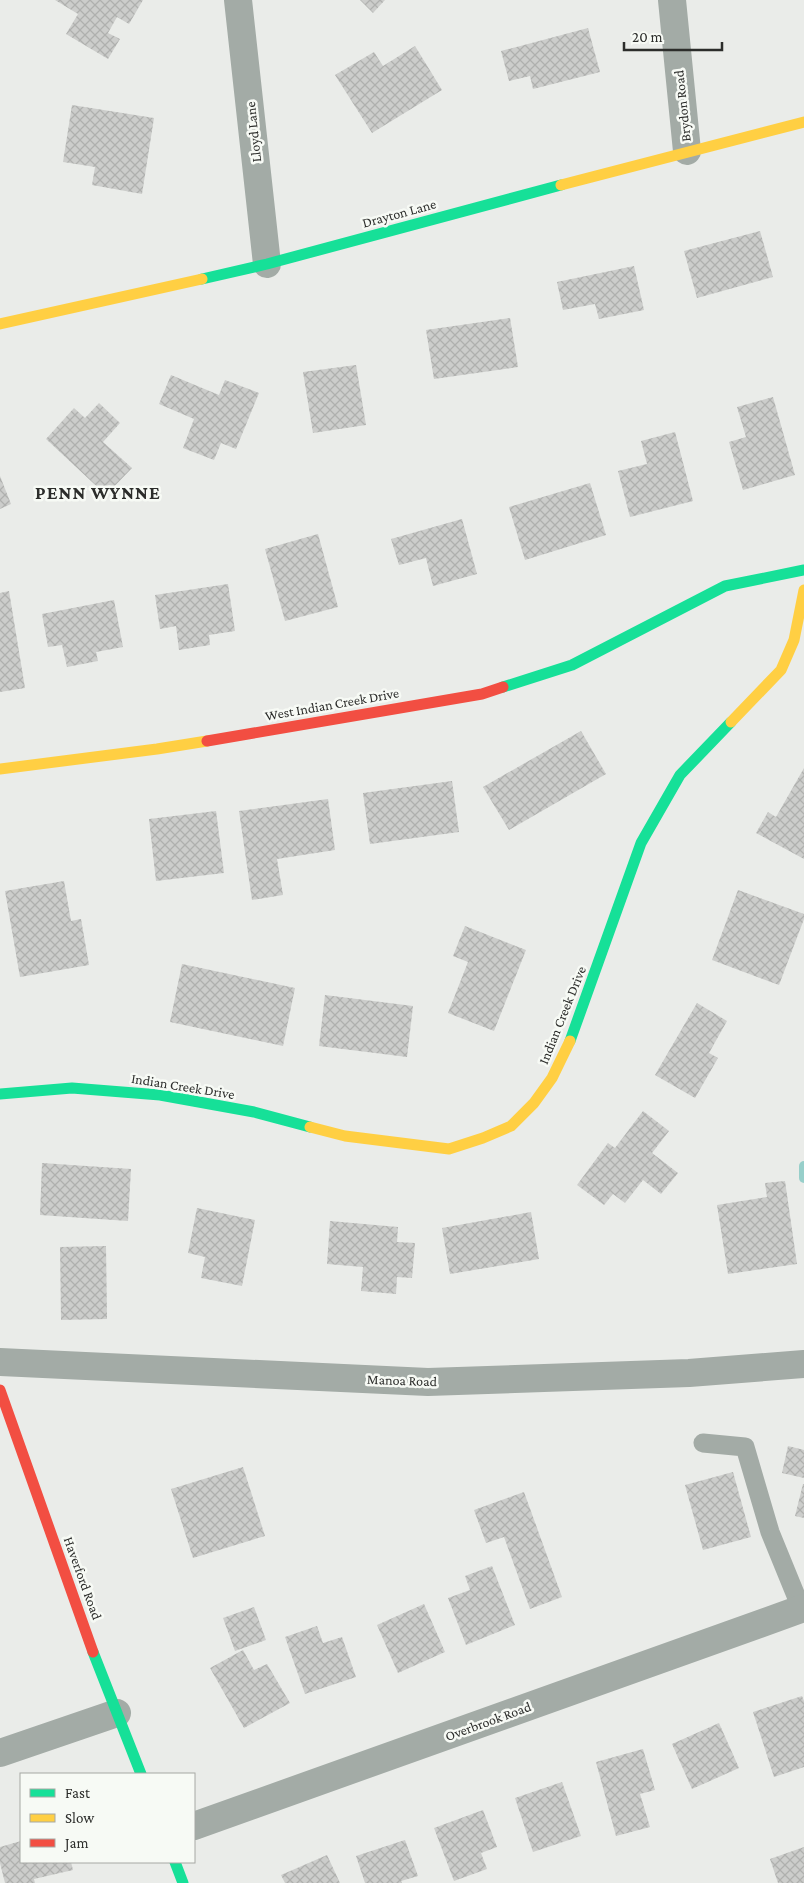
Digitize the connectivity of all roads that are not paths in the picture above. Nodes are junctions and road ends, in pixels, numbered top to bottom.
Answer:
1 (238, 0) edge
2 (672, 0) edge
3 (804, 122) edge
4 (687, 151) junction
5 (267, 264) junction
6 (0, 324) edge
7 (804, 570) edge
8 (804, 590) edge
9 (0, 770) edge
10 (0, 1094) edge
11 (0, 1362) edge
12 (804, 1364) edge
13 (0, 1390) edge
14 (702, 1443) dead end
15 (796, 1611) edge
16 (117, 1712) junction
17 (0, 1753) edge
18 (141, 1773) edge
19 (195, 1826) edge
20 (175, 1863) edge
21 (183, 1883) edge

1 - 5 street, Lloyd Lane
2 - 4 street, Brydon Road
3 - 4 street, Drayton Lane
4 - 5 street, Drayton Lane
5 - 6 street, Drayton Lane
7 - 9 street, West Indian Creek Drive
8 - 10 street, Indian Creek Drive
11 - 12 street, Manoa Road
13 - 16 street, Haverford Road
14 - 15 lane
15 - 19 street, Overbrook Road
16 - 17 street
16 - 18 street, Haverford Road
20 - 21 street

